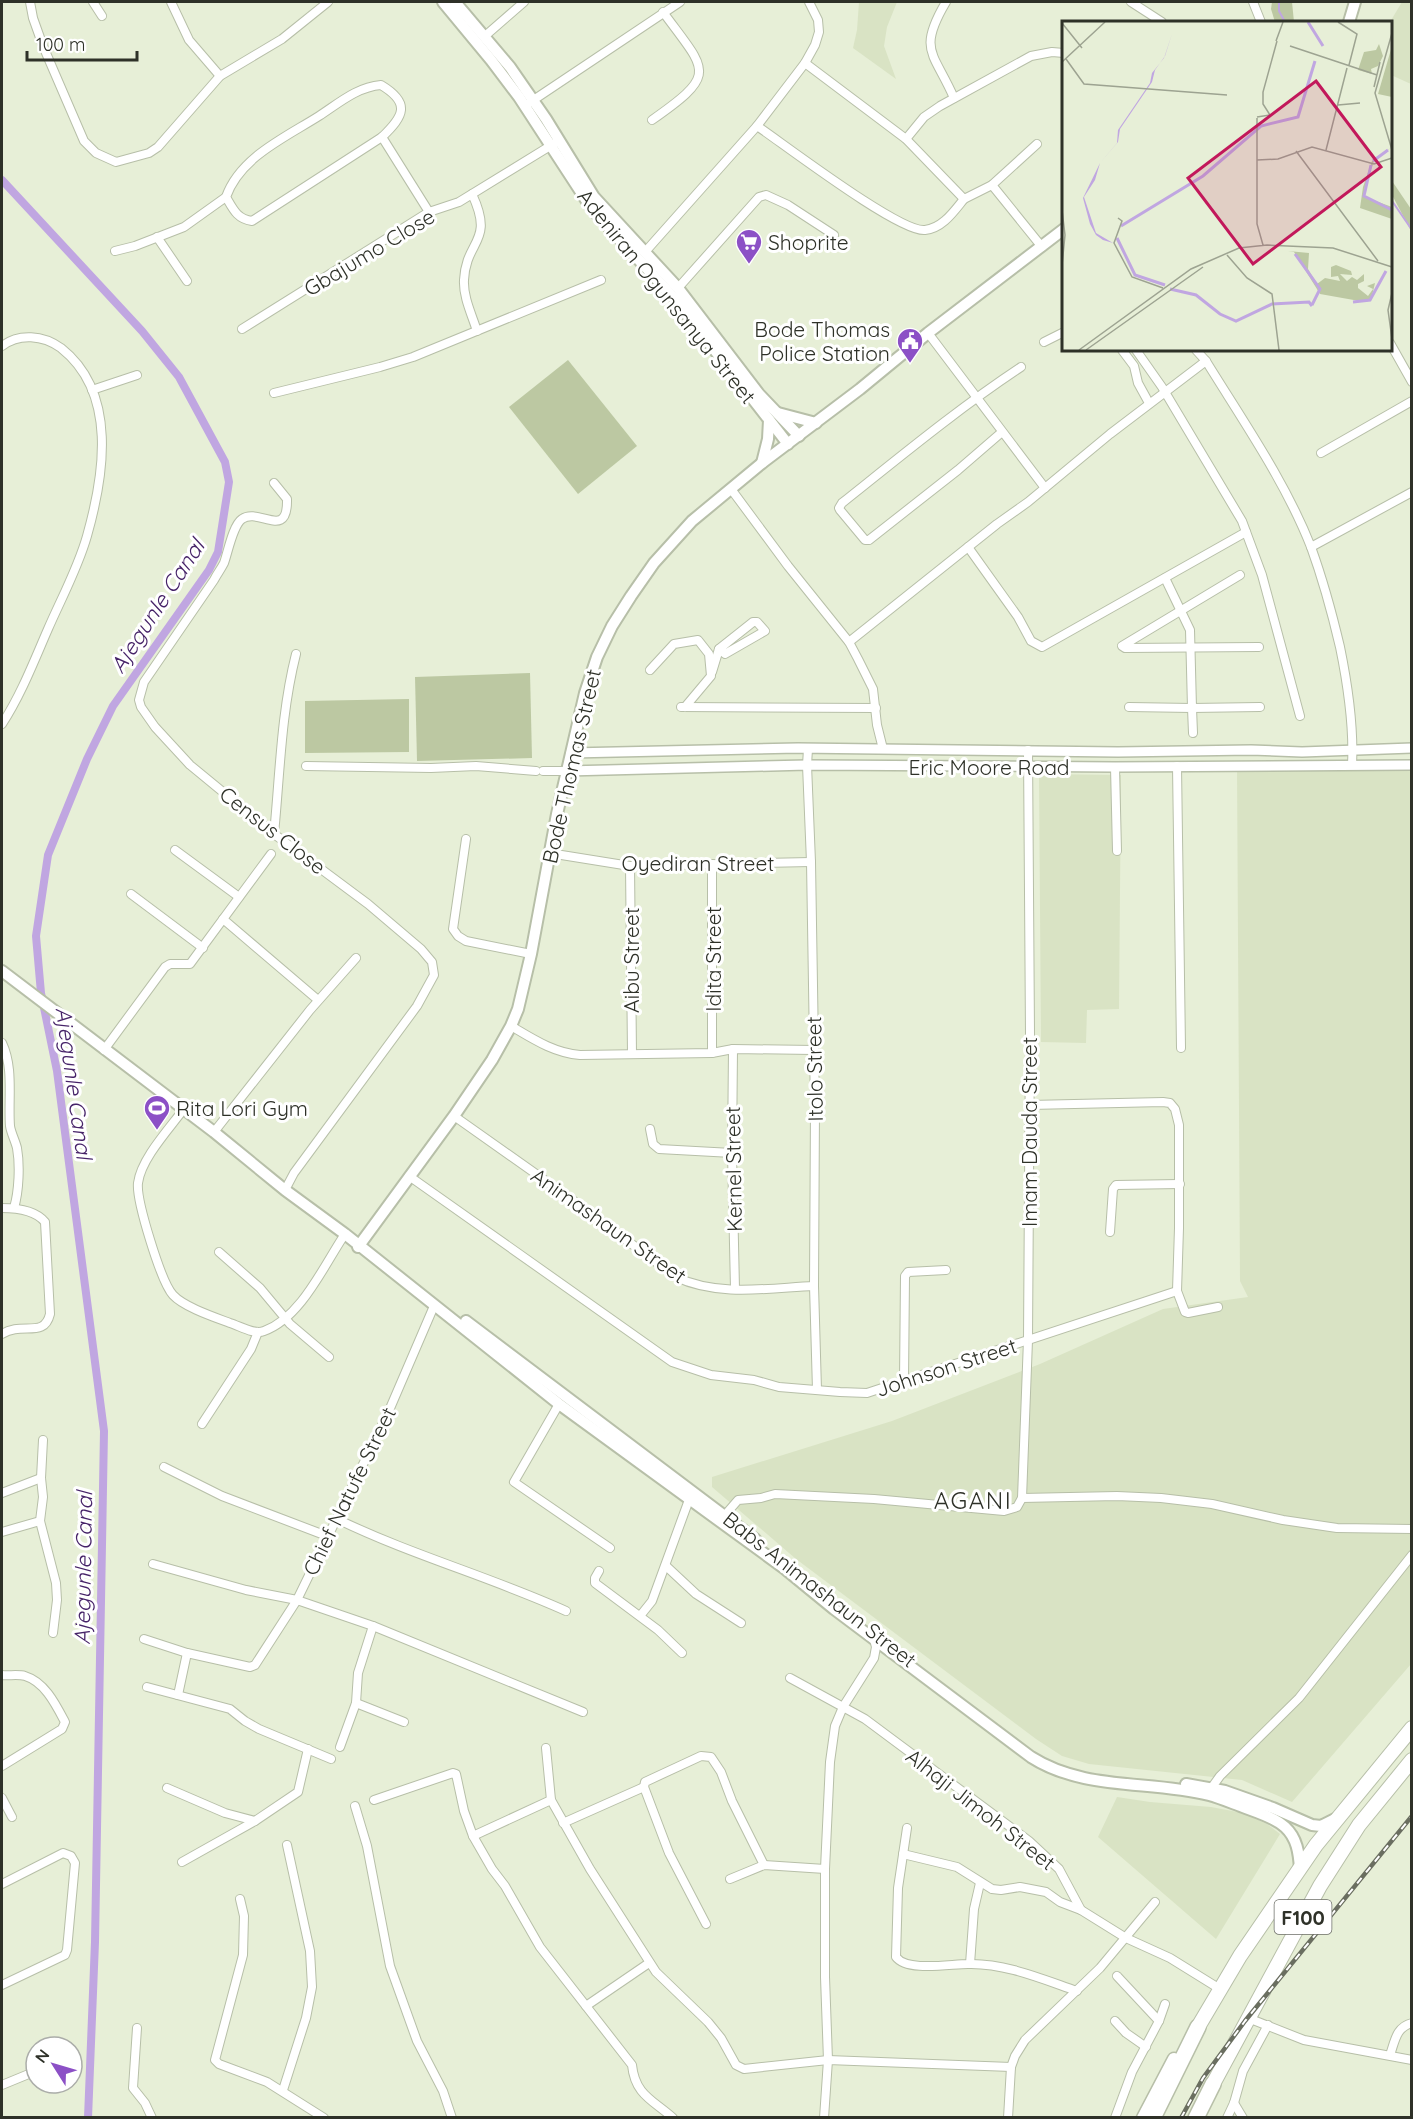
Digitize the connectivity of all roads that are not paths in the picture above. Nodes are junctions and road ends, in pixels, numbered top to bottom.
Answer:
1 (30, 2) edge
2 (93, 2) edge
3 (171, 2) edge
4 (328, 2) edge
5 (443, 2) edge
6 (455, 2) edge
7 (524, 2) edge
8 (680, 2) edge
9 (809, 2) edge
10 (946, 2) edge
11 (1131, 2) edge
12 (1253, 2) edge
13 (1355, 2) edge
14 (663, 12) junction
15 (102, 16) dead end
16 (1160, 21) edge
17 (1261, 21) edge
18 (1349, 21) edge
19 (485, 36) junction
20 (1062, 53) edge
21 (805, 63) junction
22 (220, 76) junction
23 (954, 98) junction
24 (529, 103) junction
25 (652, 120) dead end
26 (757, 126) junction
27 (382, 137) junction
28 (906, 139) junction
29 (554, 143) junction
30 (1037, 144) dead end
31 (992, 185) junction
32 (472, 194) junction
33 (226, 197) junction
34 (964, 199) junction
35 (429, 212) junction
36 (1062, 231) edge
37 (834, 235) dead end
38 (157, 237) junction
39 (1042, 247) junction
40 (115, 251) dead end
41 (645, 252) junction
42 (601, 280) dead end
43 (187, 281) dead end
44 (678, 288) junction
45 (697, 321) junction
46 (242, 329) dead end
47 (477, 331) junction
48 (928, 333) junction
49 (1062, 333) edge
50 (1044, 342) dead end
51 (2, 346) edge
52 (1392, 347) edge
53 (1123, 351) edge
54 (1137, 351) edge
55 (1197, 351) edge
56 (1206, 361) junction
57 (1021, 367) dead end
58 (137, 375) dead end
59 (1412, 382) edge
60 (92, 390) junction
61 (1165, 391) junction
62 (274, 393) dead end
63 (976, 397) junction
64 (1412, 401) edge
65 (1149, 404) junction
66 (772, 416) junction
67 (816, 423) junction
68 (1002, 432) junction
69 (799, 436) junction
70 (788, 444) junction
71 (1321, 453) dead end
72 (762, 463) junction
73 (274, 483) dead end
74 (1045, 488) junction
75 (731, 489) junction
76 (1412, 492) edge
77 (1246, 532) junction
78 (968, 547) junction
79 (1311, 547) junction
80 (1240, 575) dead end
81 (1165, 578) junction
82 (1182, 610) junction
83 (849, 642) junction
84 (1192, 646) junction
85 (1259, 647) dead end
86 (720, 649) junction
87 (296, 654) dead end
88 (650, 670) dead end
89 (711, 676) junction
90 (1260, 706) dead end
91 (1129, 707) dead end
92 (876, 708) junction
93 (1192, 708) junction
94 (1300, 717) dead end
95 (2, 724) edge
96 (1193, 733) dead end
97 (1412, 748) edge
98 (808, 749) junction
99 (883, 749) junction
100 (1028, 750) junction
101 (1353, 750) junction
102 (571, 753) junction
103 (807, 765) junction
104 (1352, 765) junction
105 (1412, 765) edge
106 (306, 766) dead end
107 (1029, 766) junction
108 (1177, 766) junction
109 (1115, 767) junction
110 (567, 771) junction
111 (274, 834) junction
112 (466, 839) dead end
113 (176, 850) dead end
114 (1117, 851) dead end
115 (549, 853) junction
116 (271, 854) dead end
117 (811, 862) junction
118 (712, 864) junction
119 (630, 866) junction
120 (131, 894) dead end
121 (239, 897) junction
122 (223, 919) junction
123 (203, 948) junction
124 (531, 954) junction
125 (356, 958) dead end
126 (2, 971) edge
127 (318, 1000) junction
128 (511, 1026) junction
129 (2, 1043) edge
130 (1181, 1048) dead end
131 (733, 1049) junction
132 (104, 1050) junction
133 (814, 1050) junction
134 (712, 1053) junction
135 (632, 1054) junction
136 (1030, 1105) junction
137 (183, 1110) junction
138 (454, 1116) junction
139 (6, 1128) edge
140 (650, 1129) dead end
141 (214, 1132) junction
142 (732, 1153) junction
143 (409, 1176) junction
144 (1180, 1184) junction
145 (285, 1190) junction
146 (2, 1208) edge
147 (14, 1208) junction
148 (1110, 1233) dead end
149 (354, 1241) junction
150 (219, 1252) dead end
151 (946, 1270) dead end
152 (814, 1286) junction
153 (735, 1289) junction
154 (1177, 1291) junction
155 (434, 1306) junction
156 (1218, 1306) dead end
157 (285, 1318) junction
158 (258, 1332) junction
159 (2, 1334) edge
160 (1028, 1340) junction
161 (329, 1357) dead end
162 (904, 1381) junction
163 (817, 1390) junction
164 (559, 1404) junction
165 (202, 1424) dead end
166 (43, 1440) dead end
167 (164, 1467) dead end
168 (40, 1478) junction
169 (2, 1493) edge
170 (691, 1494) junction
171 (1022, 1498) junction
172 (725, 1515) junction
173 (337, 1519) junction
174 (40, 1521) junction
175 (1412, 1529) edge
176 (2, 1532) edge
177 (327, 1536) junction
178 (610, 1548) dead end
179 (1412, 1556) edge
180 (153, 1564) dead end
181 (666, 1566) junction
182 (599, 1571) dead end
183 (297, 1600) junction
184 (566, 1611) dead end
185 (640, 1616) junction
186 (741, 1623) dead end
187 (373, 1626) junction
188 (53, 1633) dead end
189 (144, 1639) dead end
190 (873, 1639) junction
191 (187, 1653) junction
192 (682, 1653) dead end
193 (892, 1653) junction
194 (874, 1658) junction
195 (2, 1675) edge
196 (790, 1678) dead end
197 (147, 1687) dead end
198 (178, 1695) junction
199 (356, 1703) junction
200 (843, 1707) junction
201 (583, 1712) dead end
202 (980, 1715) junction
203 (404, 1722) dead end
204 (1412, 1728) edge
205 (340, 1747) dead end
206 (546, 1748) dead end
207 (308, 1749) junction
208 (331, 1759) dead end
209 (1412, 1760) edge
210 (2, 1766) edge
211 (644, 1787) junction
212 (167, 1788) dead end
213 (1210, 1791) junction
214 (2, 1798) edge
215 (374, 1800) dead end
216 (551, 1800) junction
217 (355, 1806) dead end
218 (12, 1817) dead end
219 (1336, 1818) junction
220 (255, 1821) junction
221 (563, 1823) junction
222 (907, 1828) dead end
223 (473, 1836) junction
224 (287, 1845) dead end
225 (903, 1854) junction
226 (182, 1862) dead end
227 (764, 1865) junction
228 (825, 1869) junction
229 (1300, 1869) junction
230 (730, 1879) dead end
231 (981, 1883) junction
232 (2, 1884) edge
233 (240, 1899) dead end
234 (1155, 1902) dead end
235 (1081, 1910) junction
236 (706, 1924) dead end
237 (1126, 1938) junction
238 (649, 1963) junction
239 (970, 1964) junction
240 (1118, 1976) dead end
241 (2, 1985) edge
242 (1220, 1989) junction
243 (1077, 1991) junction
244 (1165, 2004) dead end
245 (586, 2006) junction
246 (1248, 2018) junction
247 (1115, 2021) dead end
248 (1159, 2021) junction
249 (1412, 2024) edge
250 (1268, 2025) junction
251 (1198, 2027) junction
252 (137, 2028) dead end
253 (1146, 2047) junction
254 (1390, 2055) junction
255 (828, 2060) junction
256 (1412, 2060) edge
257 (1011, 2067) junction
258 (24, 2076) edge
259 (1213, 2084) junction
260 (2, 2085) edge
261 (283, 2090) junction
262 (1234, 2103) junction
263 (152, 2118) edge
264 (324, 2118) edge
265 (452, 2118) edge
266 (673, 2118) edge
267 (824, 2118) edge
268 (1008, 2118) edge
269 (1115, 2118) edge
270 (1143, 2118) edge
271 (1153, 2118) edge
272 (1196, 2118) edge
273 (1205, 2118) edge
274 (1227, 2118) edge
275 (1243, 2118) edge

1 - 22 street
2 - 15 street
3 - 22 street
4 - 22 street
5 - 24 main road, Adeniran Ogunsanya Street
6 - 19 main road, Adeniran Ogunsanya Street
7 - 19 street
8 - 14 street
9 - 21 street
10 - 23 street
11 - 16 street
12 - 17 street
13 - 18 main road
14 - 24 street
14 - 25 street
19 - 24 main road, Adeniran Ogunsanya Street
20 - 23 street
21 - 26 street
21 - 28 street
23 - 28 street
24 - 29 main road, Adeniran Ogunsanya Street
26 - 34 street
26 - 41 street
27 - 33 street
27 - 33 street
27 - 35 street
28 - 34 street
29 - 32 street, Gbajumo Close
29 - 41 main road, Adeniran Ogunsanya Street
29 - 45 main road, Adeniran Ogunsanya Street
30 - 31 street
31 - 34 street
31 - 39 street
32 - 35 street, Gbajumo Close
32 - 47 street
33 - 38 street
35 - 46 street, Gbajumo Close
36 - 39 main road, Bode Thomas Street
37 - 44 street
38 - 40 street
38 - 43 street
39 - 48 main road, Bode Thomas Street
41 - 44 main road, Adeniran Ogunsanya Street
42 - 47 street
44 - 45 main road, Adeniran Ogunsanya Street
45 - 66 main road, Adeniran Ogunsanya Street
47 - 62 street
48 - 63 street
48 - 67 main road, Bode Thomas Street
49 - 50 street
51 - 60 street
52 - 59 street
53 - 65 street
54 - 61 street
55 - 56 street
56 - 61 street
56 - 79 street
57 - 63 street
58 - 60 street
60 - 95 street
61 - 65 street
61 - 77 street
63 - 68 street
63 - 68 street
64 - 71 street
65 - 74 street
66 - 67 main road
66 - 69 main road, Adeniran Ogunsanya Street
66 - 70 main road, Adeniran Ogunsanya Street
66 - 72 main road
67 - 69 main road, Bode Thomas Street
68 - 74 street
69 - 70 main road, Bode Thomas Street
70 - 72 main road, Bode Thomas Street
72 - 75 main road, Bode Thomas Street
73 - 111 street, Census Close
74 - 78 street
75 - 83 street
75 - 102 main road, Bode Thomas Street
76 - 79 street
77 - 81 street
77 - 94 street
78 - 81 street
78 - 83 street
79 - 101 street
80 - 82 street
81 - 82 street
82 - 84 street
82 - 84 street
83 - 92 street
84 - 85 street
84 - 93 street
86 - 86 street
86 - 89 street
87 - 111 street
88 - 89 street
89 - 92 street
90 - 93 street
91 - 93 street
92 - 99 street
93 - 96 street
97 - 101 street, Eric Moore Road
98 - 99 street, Eric Moore Road
98 - 102 street, Eric Moore Road
98 - 103 street, Itolo Street
99 - 100 street, Eric Moore Road
100 - 101 street, Eric Moore Road
100 - 107 street, Imam Dauda Street
101 - 104 street
102 - 110 main road, Bode Thomas Street
103 - 107 street, Eric Moore Road
103 - 110 street, Eric Moore Road
103 - 117 street, Itolo Street
104 - 105 street, Eric Moore Road
104 - 108 street, Eric Moore Road
106 - 110 street
107 - 109 street, Eric Moore Road
107 - 136 street, Imam Dauda Street
108 - 109 street, Eric Moore Road
108 - 130 street
109 - 114 street
110 - 115 main road, Bode Thomas Street
111 - 145 street, Census Close
112 - 124 street
113 - 121 street
115 - 119 street, Oyediran Street
115 - 124 main road, Bode Thomas Street
116 - 121 street
117 - 118 street, Oyediran Street
117 - 133 street, Itolo Street
118 - 119 street, Oyediran Street
118 - 134 street, Idita Street
119 - 135 street, Aibu Street
120 - 123 street
121 - 122 street
122 - 123 street
122 - 127 street
123 - 132 street
124 - 128 main road, Bode Thomas Street
125 - 127 street
126 - 132 main road, Babs Animashaun Street
127 - 141 street
128 - 135 street
128 - 138 main road, Bode Thomas Street
129 - 139 street
131 - 133 street
131 - 134 street
131 - 142 street, Kernel Street
132 - 137 main road, Babs Animashaun Street
133 - 152 street, Itolo Street
134 - 135 street
136 - 144 street
136 - 160 street, Imam Dauda Street
137 - 141 main road, Babs Animashaun Street
137 - 158 street
138 - 143 main road, Bode Thomas Street
138 - 153 street, Animashaun Street
139 - 147 street
140 - 142 street
141 - 145 main road, Babs Animashaun Street
142 - 153 street, Kernel Street
143 - 149 main road, Bode Thomas Street
143 - 163 street, Johnson Street
144 - 148 street
144 - 154 street
145 - 149 main road, Babs Animashaun Street
146 - 147 street
147 - 159 street
149 - 155 main road, Babs Animashaun Street
149 - 157 street
149 - 170 main road, Babs Animashaun Street
150 - 157 street
151 - 162 street
152 - 153 street, Animashaun Street
152 - 163 street, Itolo Street
154 - 156 street
154 - 160 street, Johnson Street
155 - 164 main road, Babs Animashaun Street
155 - 173 street, Chief Natufe Street
157 - 158 street
157 - 161 street
158 - 165 street
160 - 162 street, Johnson Street
160 - 171 street, Imam Dauda Street
162 - 163 street, Johnson Street
164 - 170 main road, Babs Animashaun Street
164 - 178 street
166 - 168 street
167 - 177 street
168 - 169 street
168 - 174 street
170 - 172 main road, Babs Animashaun Street
170 - 181 street
170 - 190 main road, Babs Animashaun Street
171 - 172 street
171 - 175 street
172 - 202 main road, Babs Animashaun Street
173 - 177 street, Chief Natufe Street
173 - 184 street
174 - 176 street
174 - 188 street
177 - 183 street, Chief Natufe Street
179 - 213 street
180 - 183 street
181 - 185 street
181 - 186 street
182 - 185 street
183 - 187 street
183 - 191 street, Chief Natufe Street
185 - 192 street
187 - 199 street
187 - 201 street
189 - 191 street
190 - 193 main road, Babs Animashaun Street
190 - 194 street
191 - 198 street
193 - 194 street
193 - 202 main road, Babs Animashaun Street
194 - 200 street
195 - 210 street
196 - 200 street, Alhaji Jimoh Street
197 - 198 street
198 - 207 street
199 - 203 street
199 - 205 street
200 - 228 street
200 - 235 street, Alhaji Jimoh Street
202 - 213 main road, Babs Animashaun Street
204 - 219 highway, F100
206 - 216 street
207 - 208 street
207 - 220 street
209 - 246 highway, F100
211 - 221 street
211 - 227 street
211 - 236 street
212 - 220 street
213 - 219 main road, Babs Animashaun Street
213 - 229 main road, Babs Animashaun Street
214 - 218 street
215 - 223 street
216 - 221 street
216 - 223 street
217 - 265 street
219 - 229 highway, F100
220 - 226 street
221 - 238 street
222 - 225 street
223 - 245 street
224 - 261 street
225 - 231 street
225 - 239 street
227 - 228 street
227 - 230 street
228 - 255 street
229 - 242 highway, F100
231 - 235 street
231 - 239 street
232 - 241 street
233 - 261 street
234 - 237 street
235 - 237 street, Alhaji Jimoh Street
237 - 242 street, Alhaji Jimoh Street
237 - 243 street
238 - 245 street
238 - 255 street
239 - 243 street
240 - 248 street
242 - 251 highway, F100
243 - 257 street
244 - 248 street
245 - 266 street
246 - 250 street
246 - 259 highway, F100
247 - 253 street
248 - 253 street
249 - 254 street
250 - 254 street
250 - 262 street
251 - 270 main road
251 - 271 highway, F100
252 - 263 street
253 - 269 street
254 - 256 street
255 - 257 street
255 - 267 street
257 - 268 street
258 - 260 street
259 - 272 highway, F100
259 - 273 main road, F100
261 - 264 street
262 - 274 street
262 - 275 street

